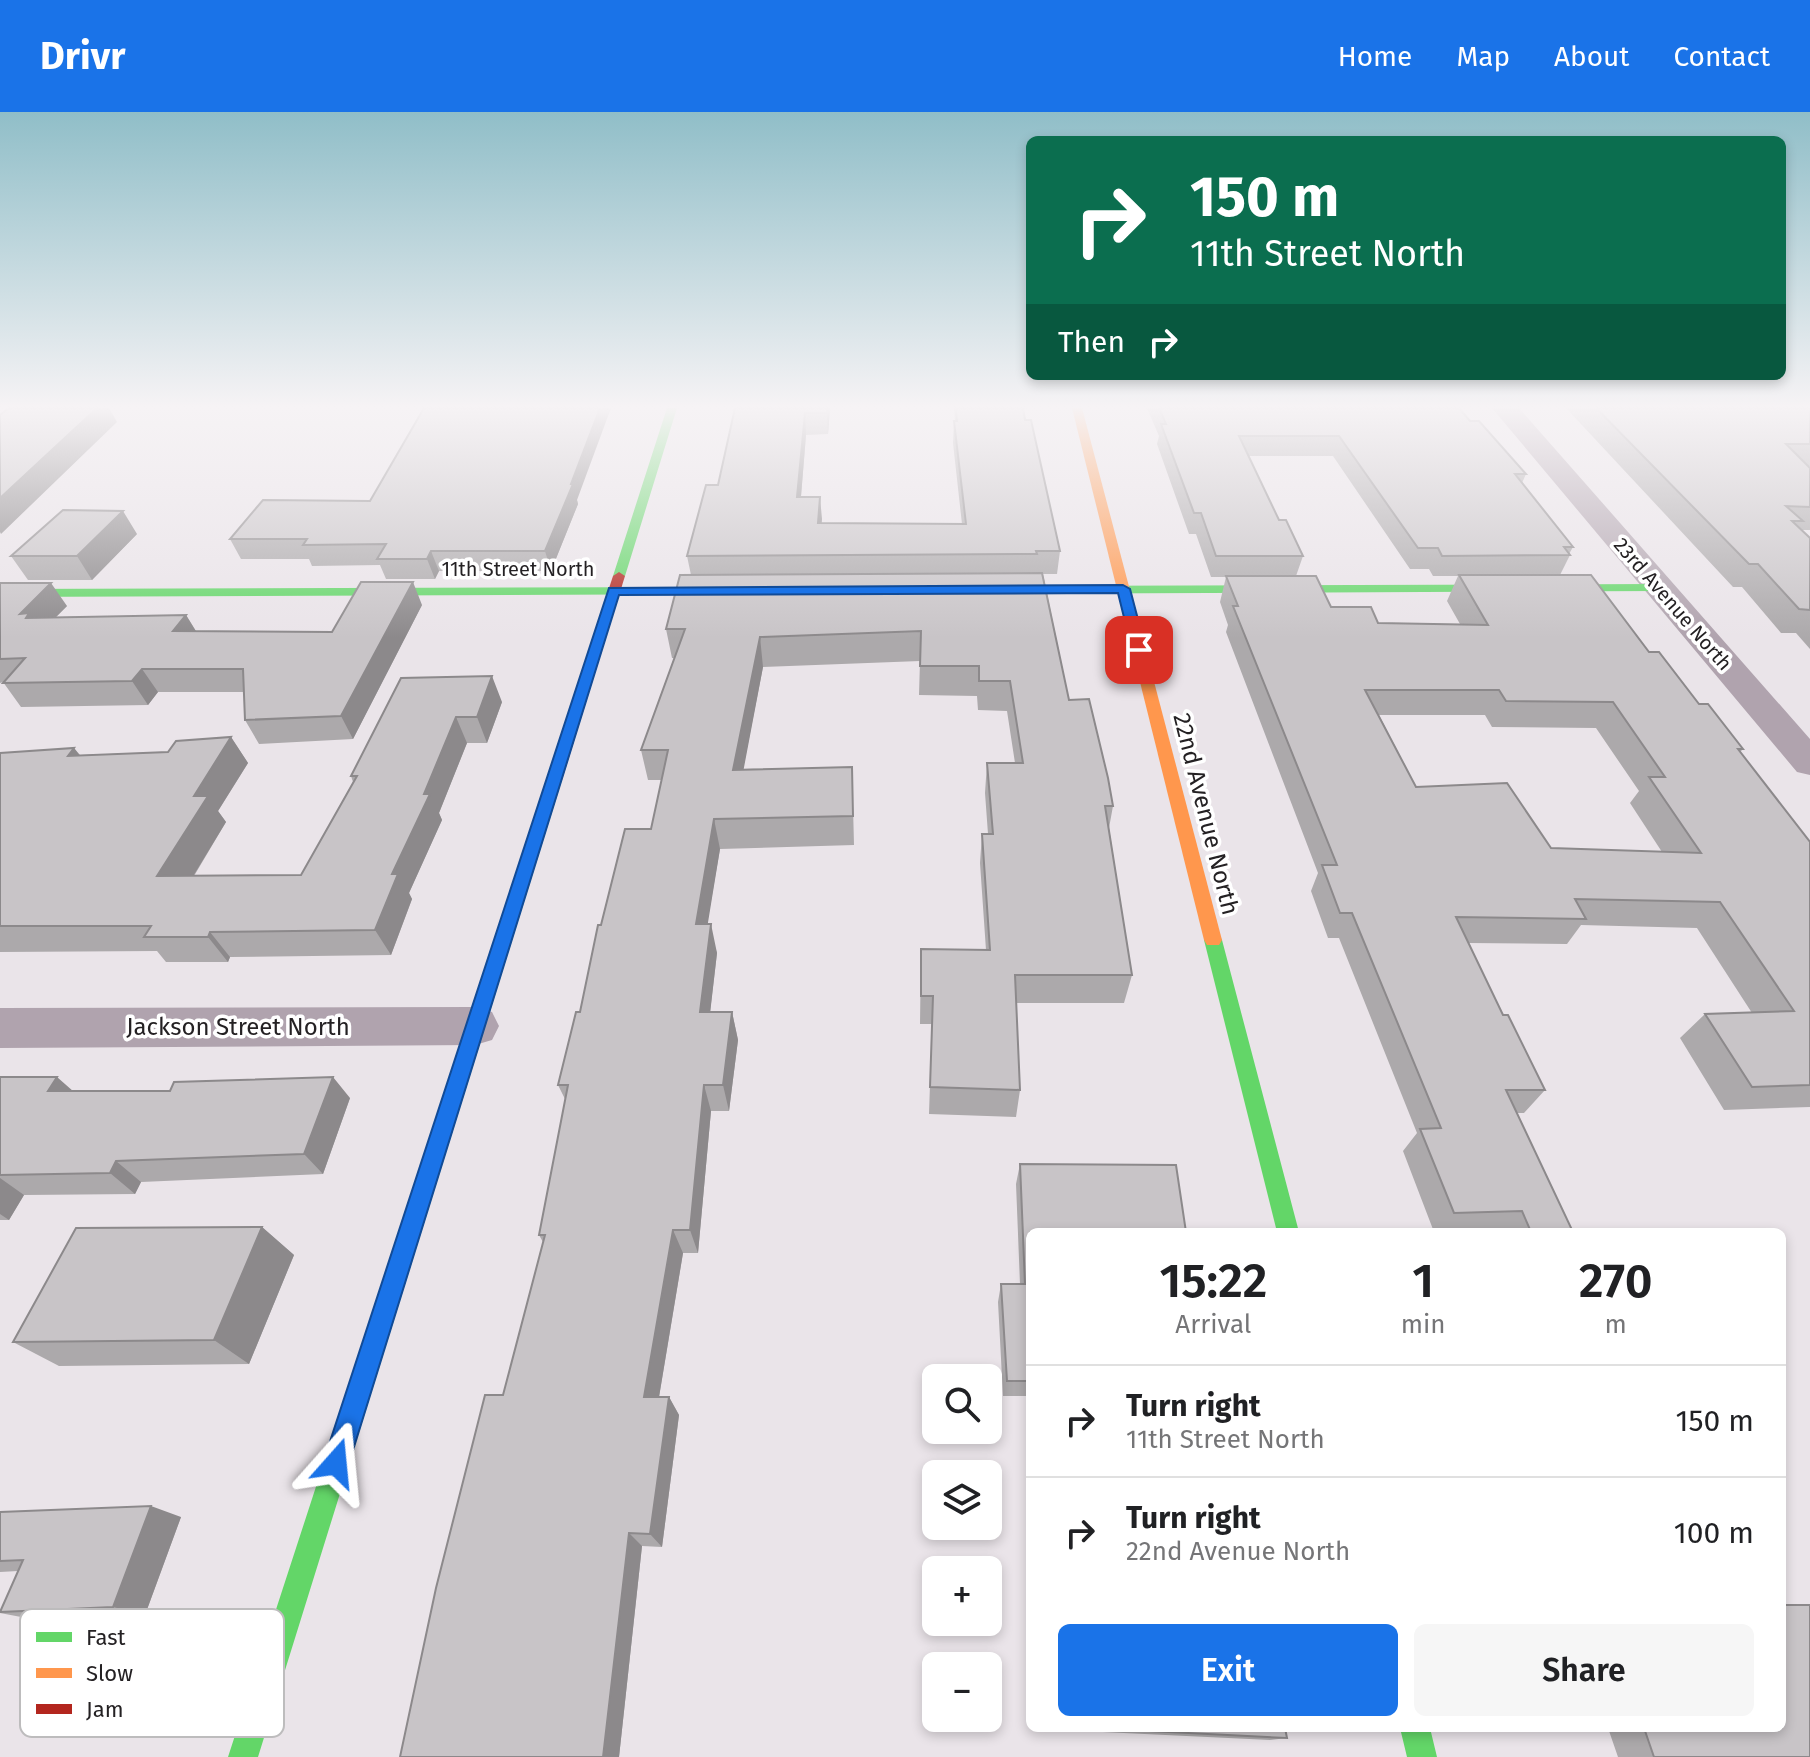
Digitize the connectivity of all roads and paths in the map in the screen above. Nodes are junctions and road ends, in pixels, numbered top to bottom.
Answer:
1 (648, 485) edge
2 (1097, 485) edge
3 (1571, 485) edge
4 (1659, 588) junction
5 (1123, 589) junction
6 (755, 590) edge
7 (972, 590) edge
8 (614, 591) junction
9 (0, 593) edge
10 (1810, 763) edge
11 (475, 1026) junction
12 (0, 1028) edge
13 (1287, 1228) edge
14 (284, 1628) edge
15 (1416, 1732) edge
16 (249, 1737) edge
17 (243, 1757) edge
18 (1422, 1757) edge

1 - 8 street
2 - 5 street, 22nd Avenue North
3 - 4 street, 23rd Avenue North
4 - 5 street
4 - 10 street, 23rd Avenue North
5 - 7 street
5 - 13 street, 22nd Avenue North
6 - 8 street, 11th Street North
8 - 9 street, 11th Street North
8 - 11 street
11 - 12 street, Jackson Street North
11 - 14 street
15 - 18 street
16 - 17 street

